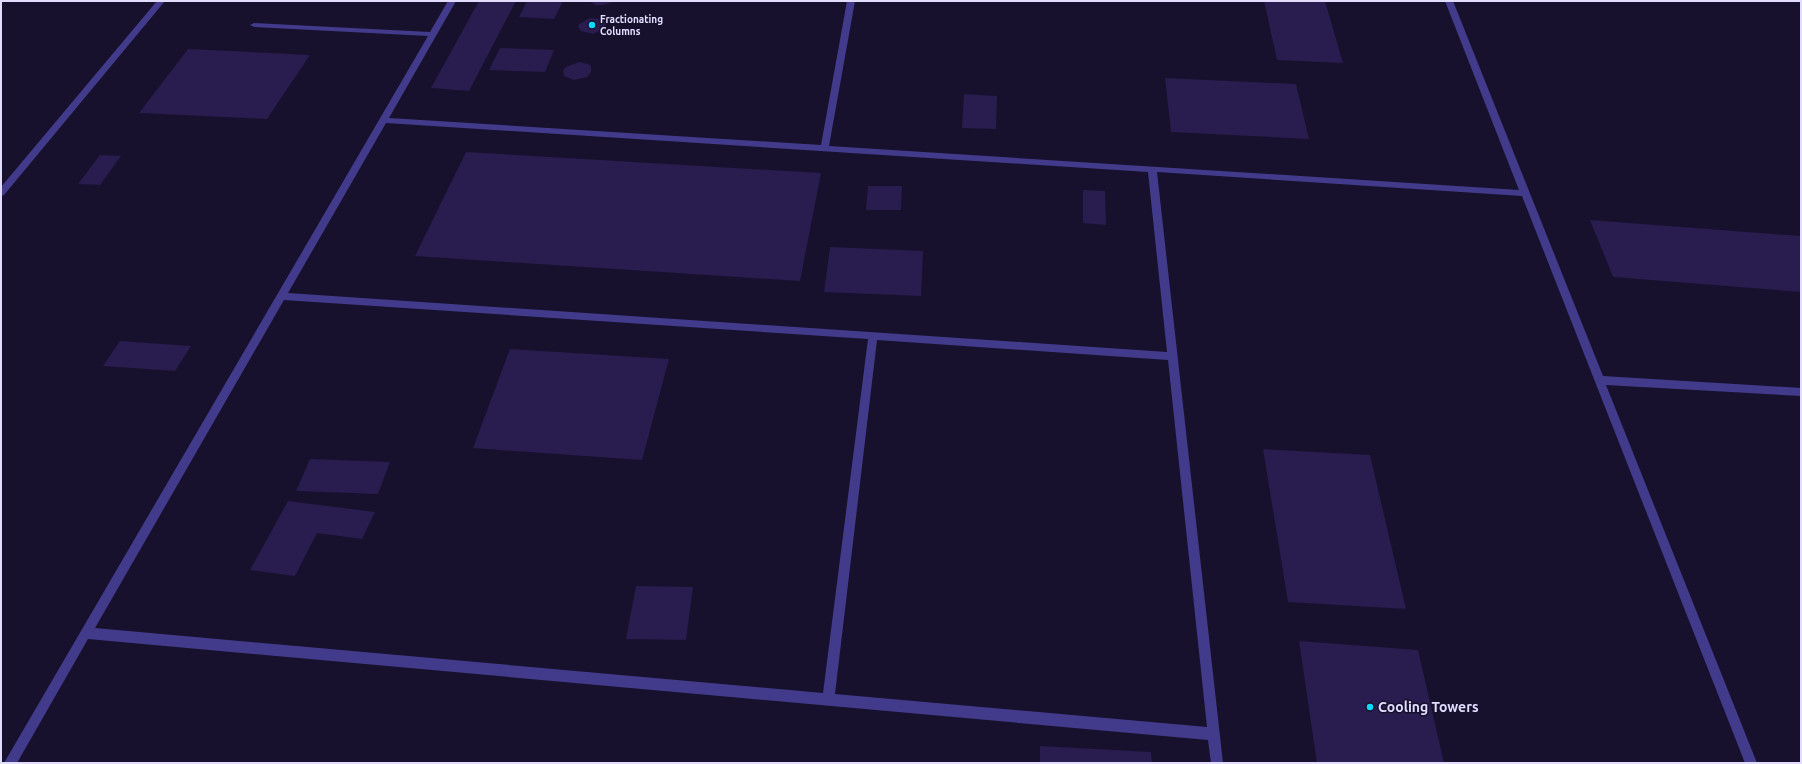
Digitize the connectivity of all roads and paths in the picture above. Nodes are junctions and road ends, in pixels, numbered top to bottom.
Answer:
1 (161, 1) edge
2 (452, 1) edge
3 (850, 1) edge
4 (1449, 1) edge
5 (254, 25) dead end
6 (433, 34) junction
7 (383, 120) junction
8 (824, 149) junction
9 (1152, 169) junction
10 (1525, 192) junction
11 (1, 193) edge
12 (281, 296) junction
13 (873, 336) junction
14 (1173, 356) junction
15 (1599, 380) junction
16 (1801, 392) edge
17 (85, 633) junction
18 (828, 700) junction
19 (1214, 734) junction
20 (10, 763) edge
21 (1217, 763) edge
22 (1751, 763) edge

1 - 11 lane
2 - 6 lane
3 - 8 lane
4 - 10 lane
5 - 6 lane
6 - 7 lane
7 - 8 lane
7 - 12 lane
8 - 9 lane
9 - 10 lane
9 - 14 lane
10 - 15 lane
12 - 13 lane
12 - 17 lane
13 - 14 lane
13 - 18 lane
14 - 19 lane
15 - 16 lane
15 - 22 lane
17 - 18 lane
17 - 20 lane
18 - 19 lane
19 - 21 lane

